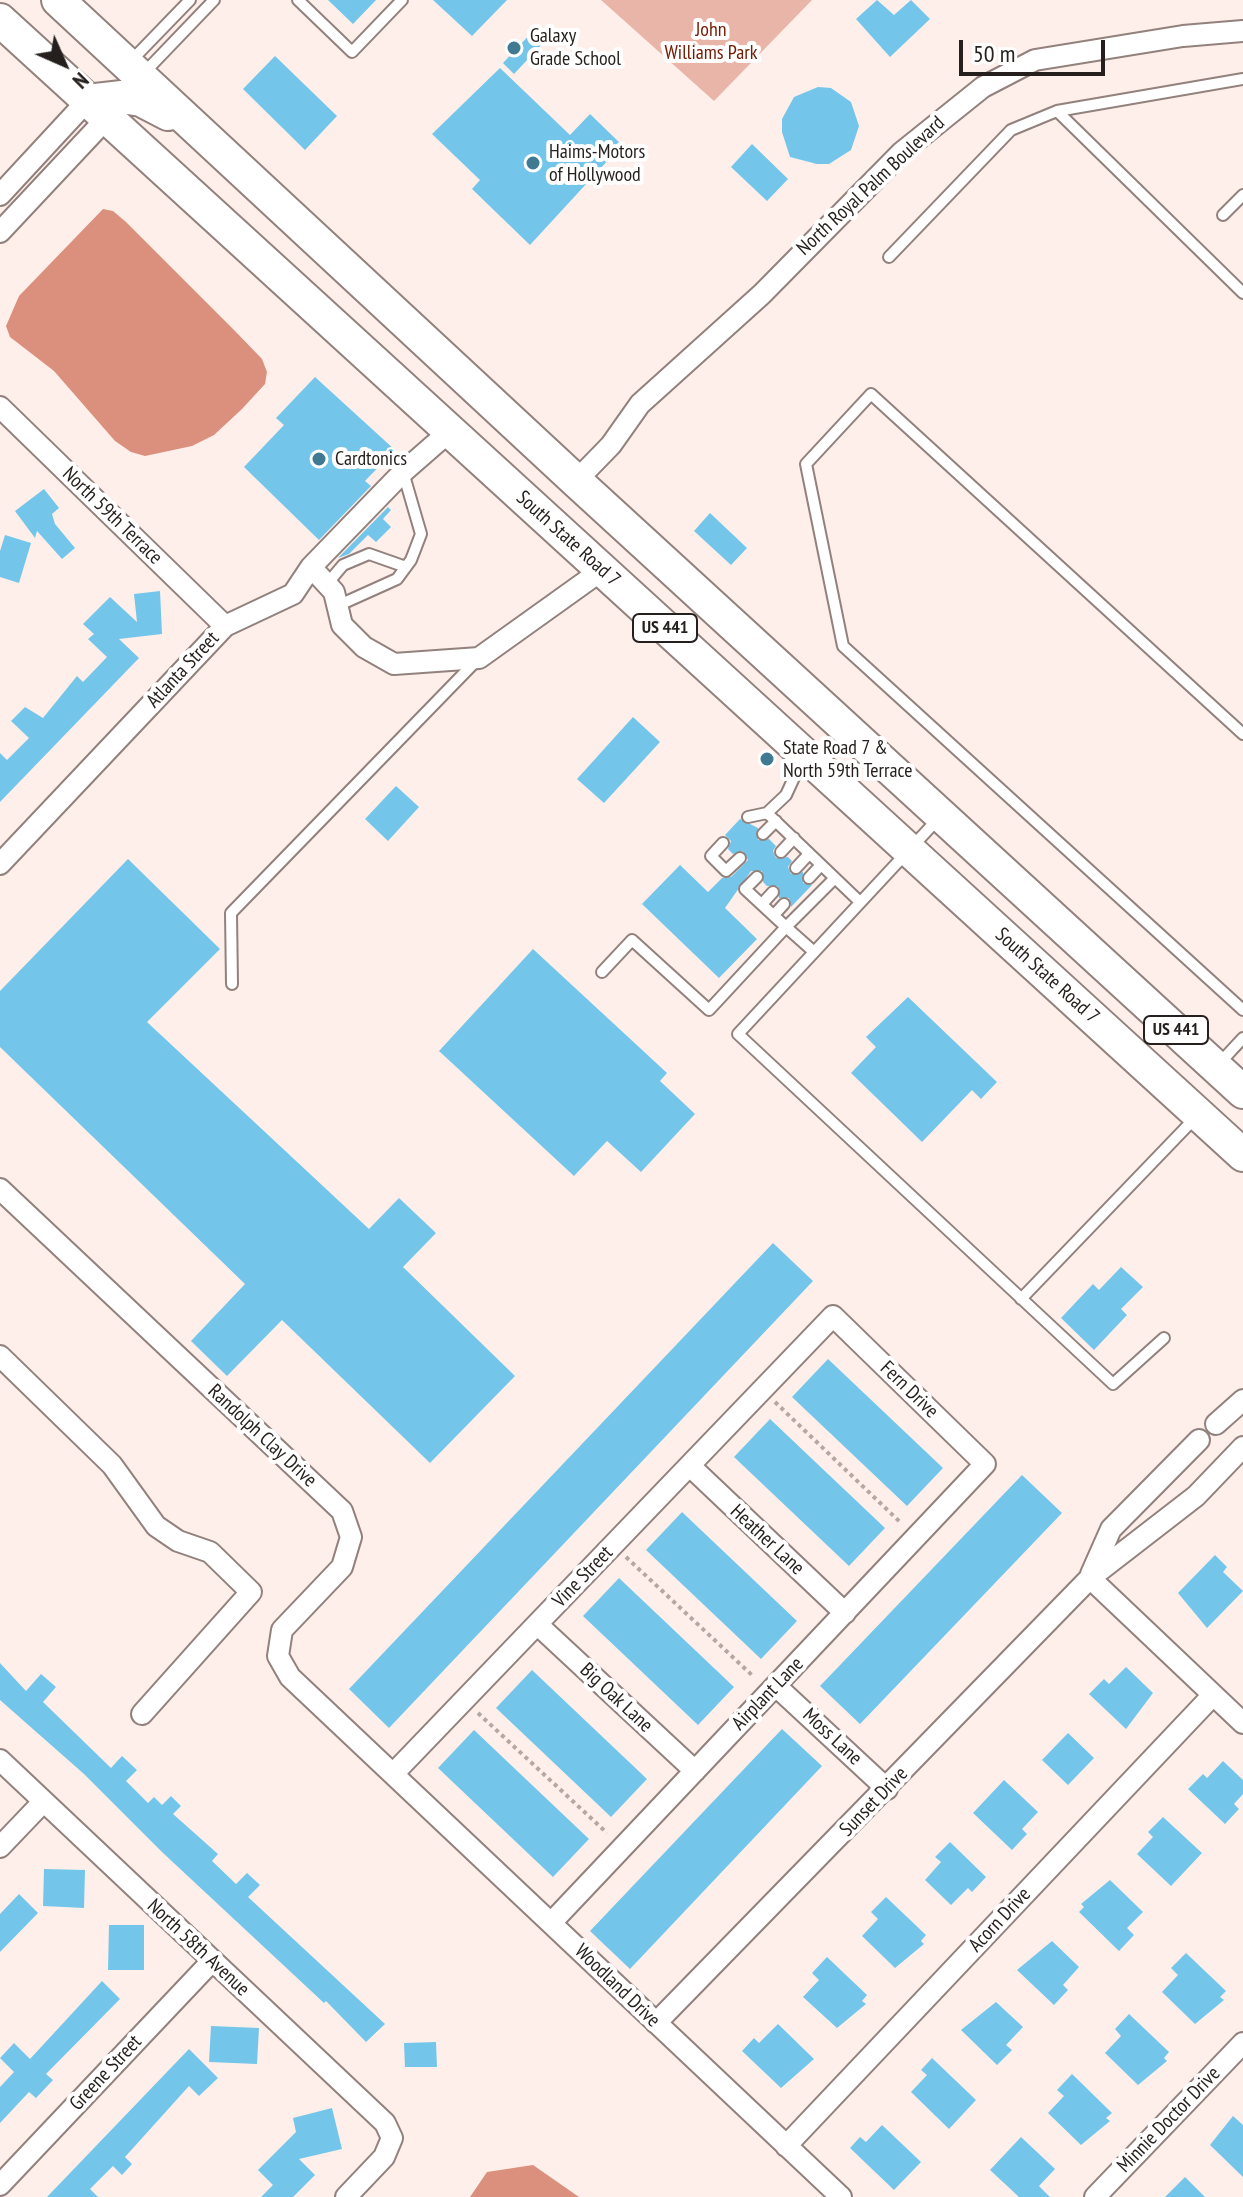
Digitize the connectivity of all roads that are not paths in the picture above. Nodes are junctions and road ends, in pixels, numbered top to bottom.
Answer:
1 (58, 0) edge
2 (190, 0) edge
3 (214, 0) edge
4 (298, 0) edge
5 (402, 0) edge
6 (0, 20) edge
7 (1243, 31) edge
8 (133, 72) junction
9 (1243, 79) edge
10 (97, 110) junction
11 (1057, 111) junction
12 (188, 123) junction
13 (0, 195) edge
14 (1243, 195) edge
15 (1223, 215) dead end
16 (0, 232) edge
17 (889, 257) dead end
18 (1243, 293) edge
19 (0, 407) edge
20 (450, 431) junction
21 (403, 472) junction
22 (576, 481) junction
23 (311, 567) junction
24 (406, 567) junction
25 (602, 570) junction
26 (327, 584) junction
27 (337, 606) junction
28 (225, 626) junction
29 (479, 658) junction
30 (1243, 734) edge
31 (804, 756) junction
32 (941, 816) junction
33 (748, 817) dead end
34 (771, 817) junction
35 (763, 834) dead end
36 (794, 838) junction
37 (723, 843) dead end
38 (909, 850) junction
39 (781, 852) dead end
40 (809, 854) junction
41 (740, 858) dead end
42 (0, 864) edge
43 (821, 865) junction
44 (796, 868) dead end
45 (757, 877) dead end
46 (809, 878) dead end
47 (835, 878) junction
48 (773, 892) dead end
49 (860, 902) junction
50 (762, 904) junction
51 (784, 904) dead end
52 (774, 915) junction
53 (786, 927) junction
54 (813, 951) junction
55 (602, 972) dead end
56 (232, 984) dead end
57 (1243, 1010) edge
58 (1243, 1038) edge
59 (1216, 1067) junction
60 (1243, 1092) edge
61 (1199, 1115) junction
62 (1243, 1155) edge
63 (0, 1189) edge
64 (1021, 1299) junction
65 (833, 1316) joint
66 (1164, 1338) dead end
67 (0, 1356) edge
68 (1243, 1400) edge
69 (1216, 1424) dead end
70 (1199, 1440) dead end
71 (1243, 1447) edge
72 (1182, 1457) junction
73 (985, 1464) joint
74 (690, 1466) junction
75 (1209, 1482) junction
76 (1090, 1578) junction
77 (845, 1613) junction
78 (538, 1625) junction
79 (776, 1686) junction
80 (1213, 1695) junction
81 (142, 1714) dead end
82 (1243, 1723) edge
83 (0, 1760) edge
84 (695, 1771) junction
85 (393, 1774) junction
86 (887, 1789) junction
87 (43, 1802) junction
88 (0, 1847) edge
89 (551, 1923) junction
90 (212, 1961) junction
91 (656, 2023) junction
92 (1243, 2043) edge
93 (786, 2146) junction
94 (0, 2185) edge
95 (346, 2197) edge
96 (841, 2197) edge
97 (1095, 2197) edge

1 - 8 main road, US 441
2 - 8 lane
3 - 8 lane
4 - 5 lane
6 - 10 main road, South State Road 7 / US 441
7 - 22 street, North Royal Palm Boulevard
8 - 12 main road, US 441
9 - 11 lane
10 - 12 main road
10 - 13 street
10 - 16 street
10 - 20 main road, South State Road 7 / US 441
11 - 17 lane
11 - 18 lane
12 - 22 main road, US 441
14 - 15 lane
19 - 28 street, North 59th Terrace
20 - 21 street, Atlanta Street
20 - 25 main road, South State Road 7 / US 441
21 - 23 street, Atlanta Street
21 - 24 lane
22 - 32 main road, US 441
23 - 26 street
23 - 28 street, Atlanta Street
24 - 26 lane
24 - 27 lane
25 - 29 street
25 - 31 main road, South State Road 7 / US 441
26 - 27 street
27 - 29 street
28 - 42 street, Atlanta Street
29 - 56 lane
30 - 57 lane
31 - 34 lane
31 - 38 main road, South State Road 7 / US 441
32 - 38 lane
32 - 59 main road, US 441
33 - 34 lane
34 - 35 lane
34 - 36 lane
36 - 39 lane
36 - 40 lane
37 - 41 lane
38 - 49 lane
38 - 61 main road, South State Road 7 / US 441
40 - 43 lane
40 - 44 lane
43 - 46 lane
43 - 47 lane
45 - 50 lane
47 - 49 lane
47 - 53 lane
48 - 50 lane
49 - 54 lane
50 - 52 lane
51 - 52 lane
52 - 53 lane
53 - 54 lane
53 - 55 lane
54 - 64 lane
58 - 59 lane
59 - 60 main road, US 441
61 - 62 main road, South State Road 7 / US 441
61 - 64 lane
63 - 85 street, Randolph Clay Drive
64 - 66 lane
65 - 73 street, Fern Drive
65 - 74 street, Vine Street
67 - 81 street
68 - 69 street
70 - 72 street, Sunset Drive
71 - 75 street, Sunset Drive
72 - 75 street
72 - 76 street, Sunset Drive
73 - 77 street, Airplant Lane
74 - 77 street, Heather Lane
74 - 78 street, Vine Street
75 - 76 street, Sunset Drive
76 - 80 street
76 - 86 street, Sunset Drive
77 - 79 street, Airplant Lane
78 - 84 street, Big Oak Lane
78 - 85 street, Vine Street
79 - 84 street, Airplant Lane
79 - 86 street, Moss Lane
80 - 82 street
80 - 93 street, Acorn Drive
83 - 87 street, North 58th Avenue
84 - 89 street, Airplant Lane
85 - 89 street, Woodland Drive
86 - 91 street, Sunset Drive
87 - 88 street
87 - 90 street, North 58th Avenue
89 - 91 street, Woodland Drive
90 - 94 street, Greene Street
90 - 95 street, North 58th Avenue
91 - 93 street, Woodland Drive
92 - 97 street, Minnie Doctor Drive
93 - 96 street, Woodland Drive

